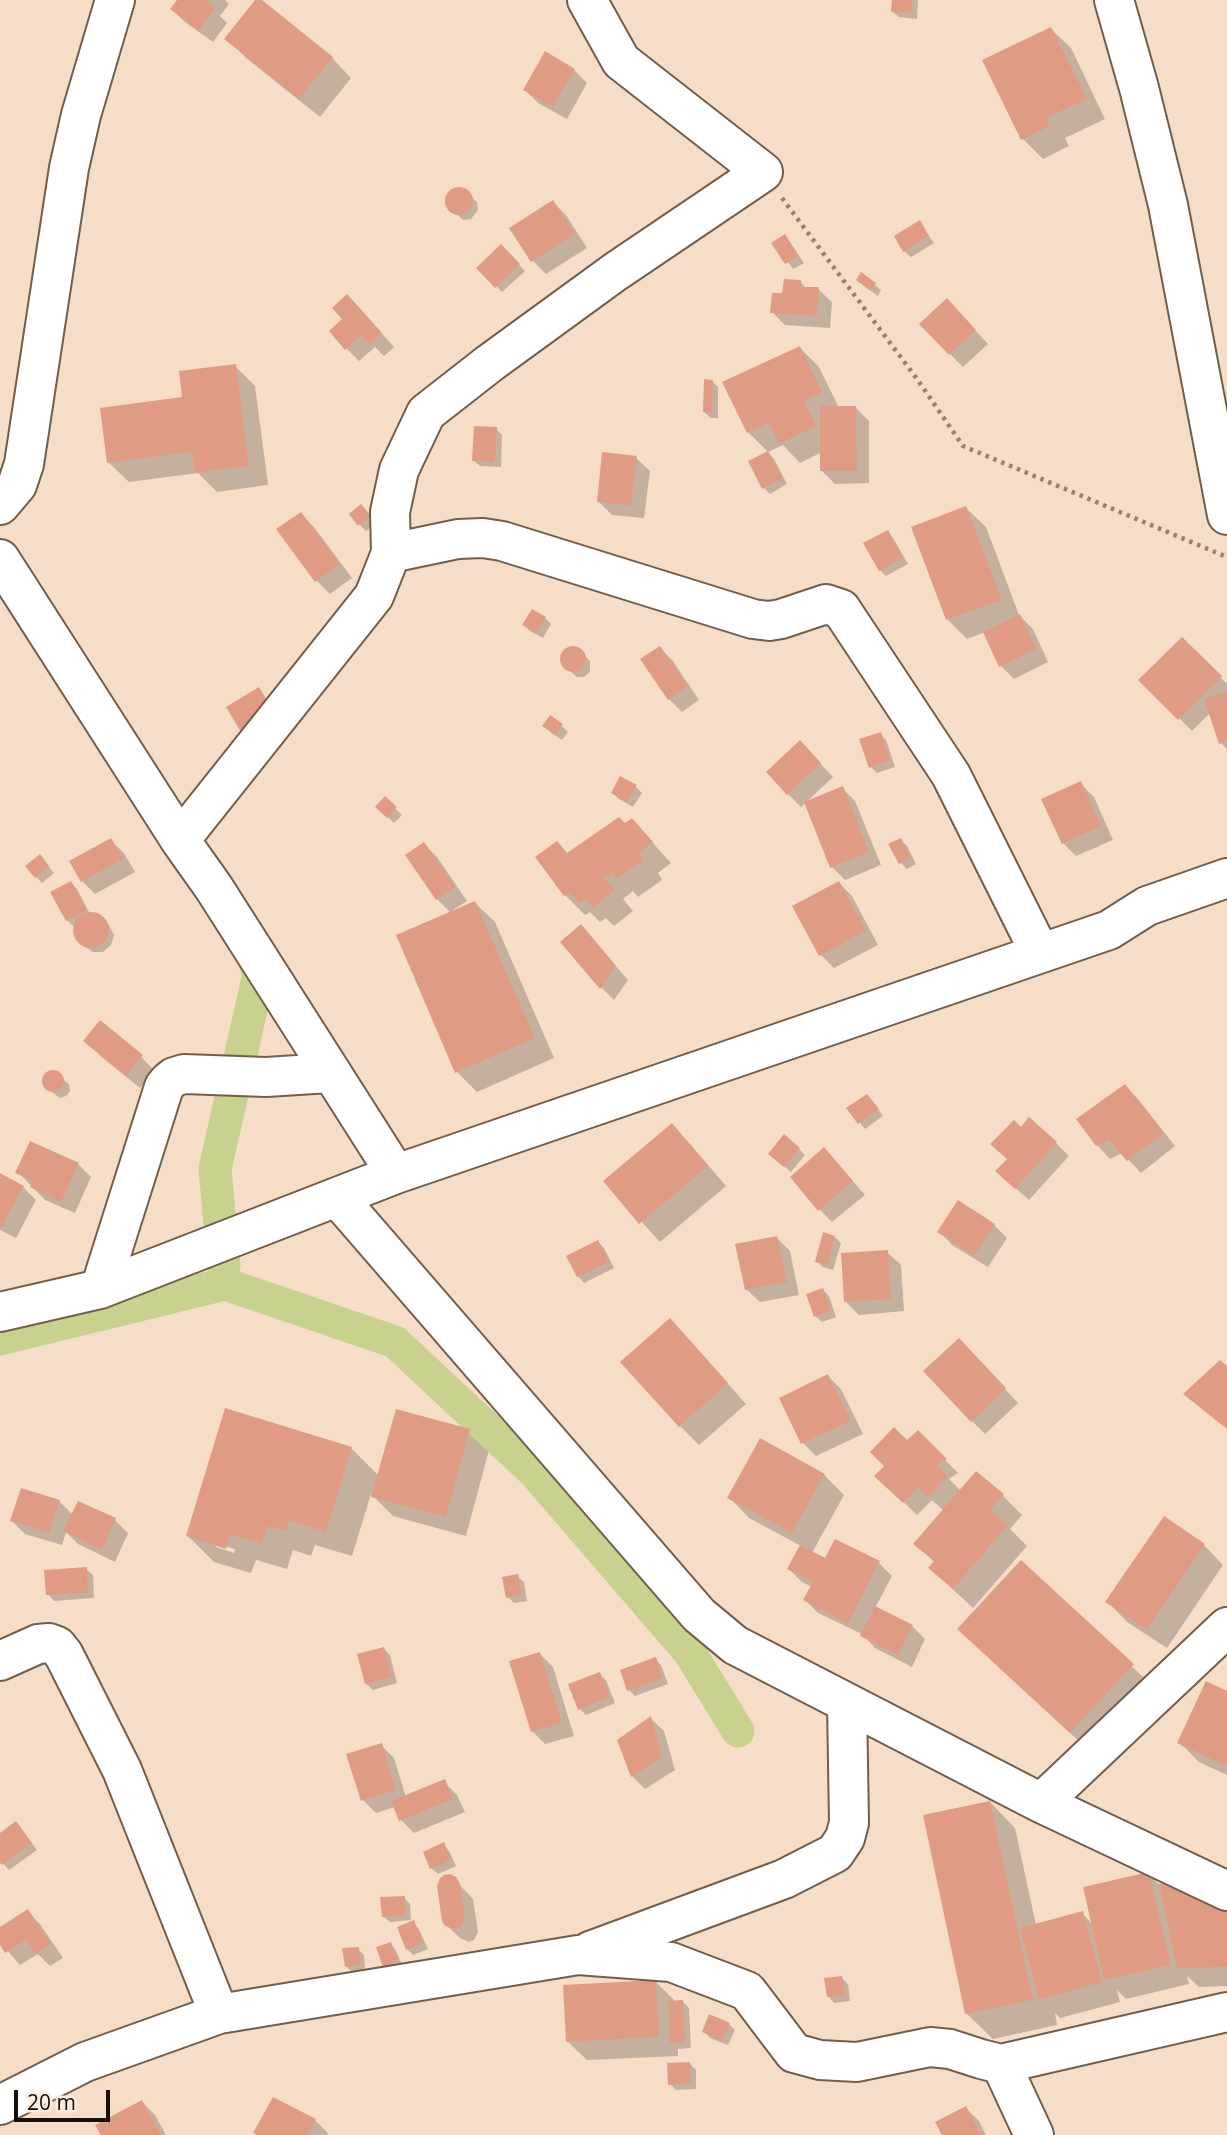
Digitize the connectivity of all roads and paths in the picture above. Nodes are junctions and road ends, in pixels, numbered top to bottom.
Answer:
1 (115, 0) edge
2 (587, 0) edge
3 (1114, 0) edge
4 (763, 172) junction
5 (0, 505) edge
6 (1227, 514) edge
7 (391, 554) junction
8 (1227, 556) edge
9 (0, 559) edge
10 (180, 840) junction
11 (1227, 878) edge
12 (1227, 906) edge
13 (1109, 930) junction
14 (1040, 953) junction
15 (330, 1073) junction
16 (396, 1174) junction
17 (337, 1197) junction
18 (100, 1289) junction
19 (0, 1312) edge
20 (1227, 1627) edge
21 (0, 1661) edge
22 (847, 1703) junction
23 (1041, 1803) junction
24 (1227, 1891) edge
25 (578, 1955) junction
26 (1227, 2012) edge
27 (219, 2014) junction
28 (1002, 2064) junction
29 (0, 2105) edge
30 (1034, 2135) edge

1 - 5 street
2 - 4 street
3 - 6 street
4 - 7 street
4 - 8 path
7 - 10 street
7 - 14 street
9 - 10 street
10 - 15 street
11 - 13 street
12 - 13 street
13 - 14 street
14 - 16 street
15 - 16 street
15 - 18 street
16 - 17 street
17 - 18 street
17 - 22 street
18 - 19 street
20 - 23 street
21 - 27 street
22 - 23 street
22 - 25 street
23 - 24 street
25 - 27 street
25 - 28 street
26 - 28 street
27 - 29 street
28 - 30 street

